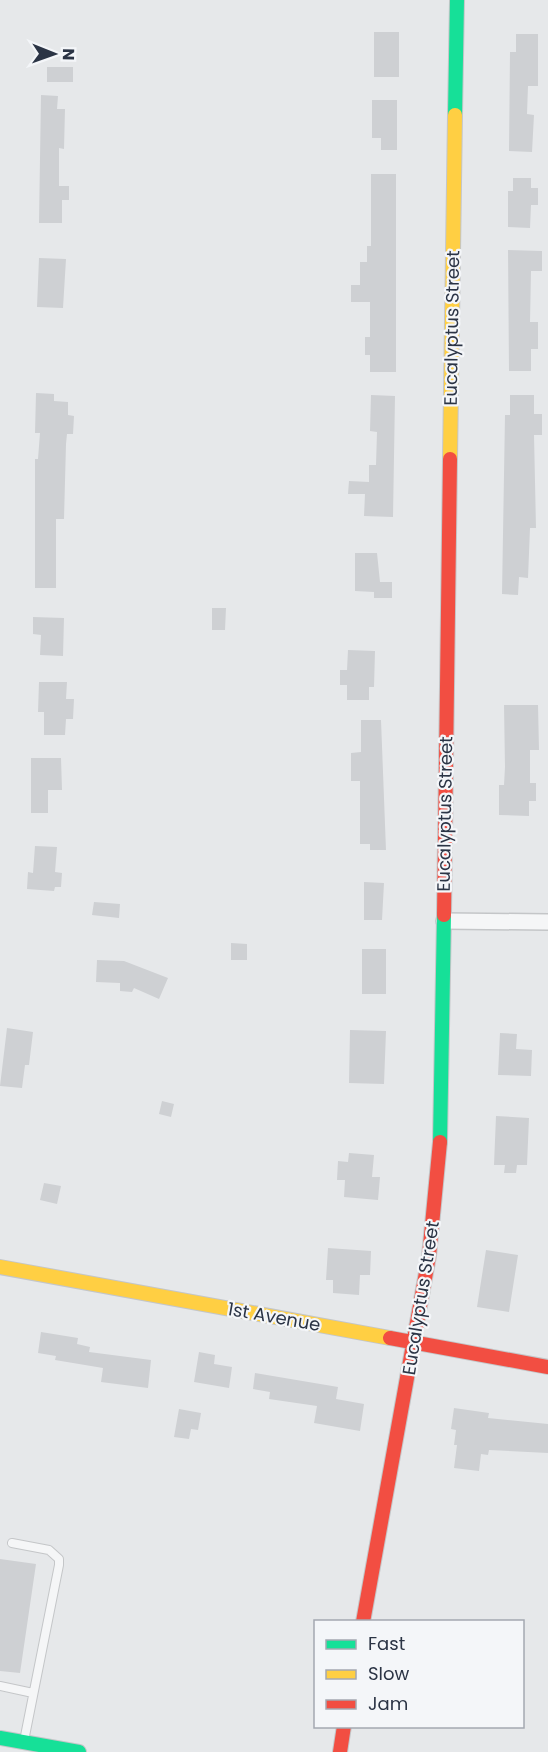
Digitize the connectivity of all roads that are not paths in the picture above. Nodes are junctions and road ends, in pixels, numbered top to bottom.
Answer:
1 (457, 0) edge
2 (444, 921) junction
3 (548, 922) edge
4 (0, 1267) edge
5 (414, 1342) junction
6 (548, 1367) edge
7 (12, 1543) dead end
8 (363, 1620) edge
9 (0, 1686) edge
10 (33, 1693) junction
11 (345, 1728) edge
12 (0, 1738) edge
13 (24, 1742) junction
14 (79, 1752) edge
15 (340, 1752) edge

1 - 2 main road, Eucalyptus Street
2 - 3 street
2 - 5 main road, Eucalyptus Street
4 - 5 main road, 1st Avenue
5 - 6 main road, 1st Avenue
5 - 8 main road, Eucalyptus Street
7 - 10 lane
9 - 10 lane
10 - 13 lane
11 - 15 main road
12 - 13 main road
13 - 14 main road

